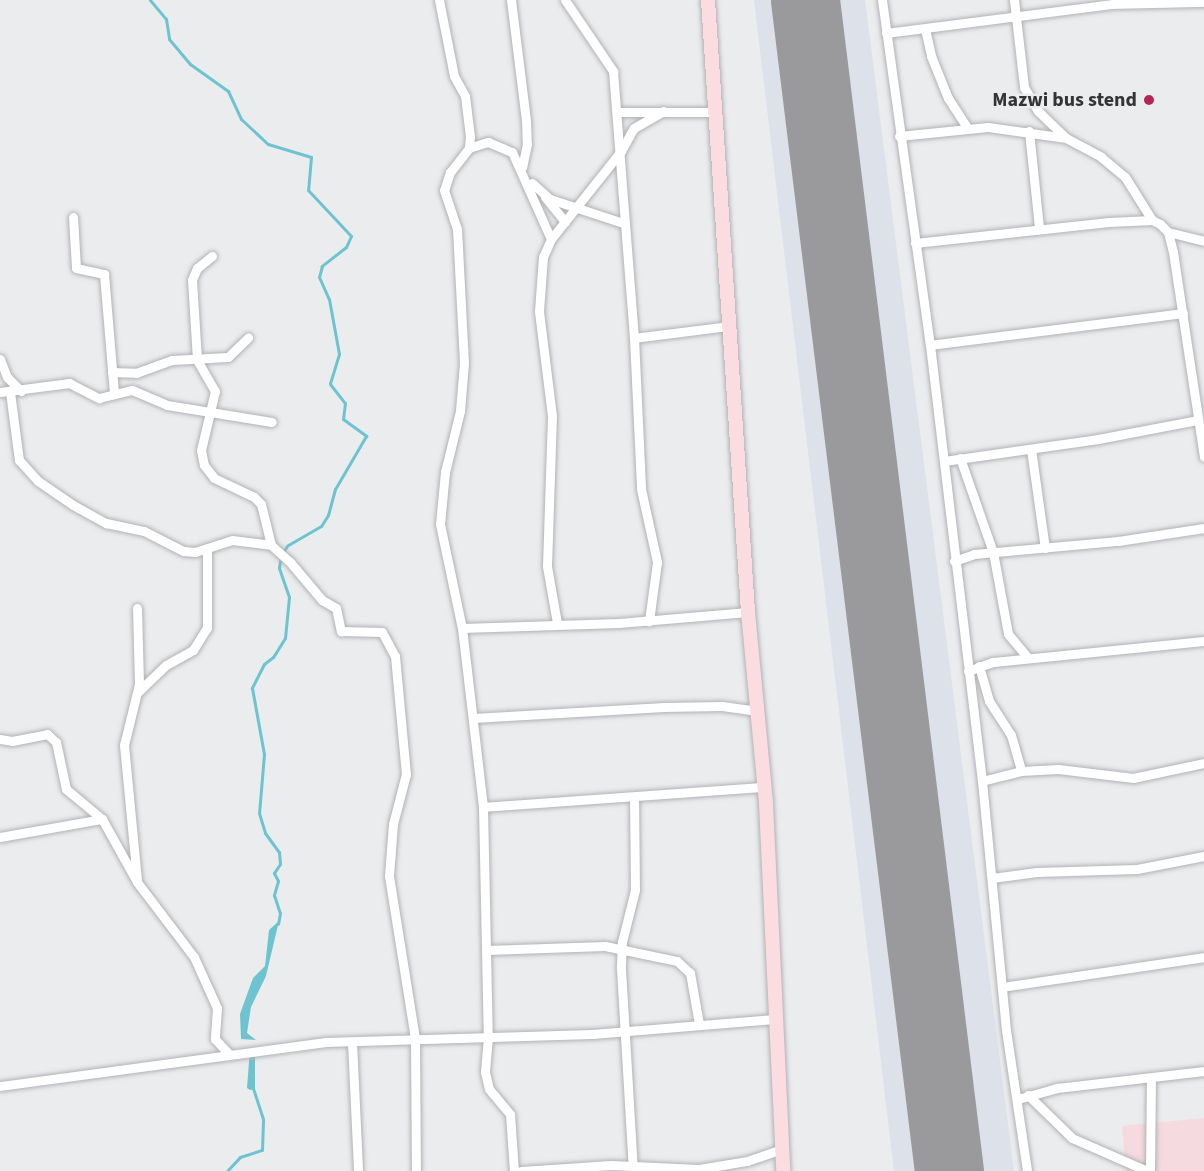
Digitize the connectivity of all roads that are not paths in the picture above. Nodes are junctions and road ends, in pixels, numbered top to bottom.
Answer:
1 (439, 0) edge
2 (511, 0) edge
3 (565, 0) edge
4 (708, 0) edge
5 (882, 0) edge
6 (1014, 0) edge
7 (1204, 2) edge
8 (1017, 17) junction
9 (925, 29) junction
10 (886, 33) junction
11 (664, 111) junction
12 (617, 112) junction
13 (716, 112) junction
14 (967, 127) junction
15 (1029, 130) junction
16 (899, 136) junction
17 (1066, 138) junction
18 (469, 148) junction
19 (617, 156) junction
20 (523, 170) junction
21 (543, 195) junction
22 (577, 209) junction
23 (73, 217) dead end
24 (1152, 220) junction
25 (565, 222) junction
26 (623, 224) junction
27 (1040, 227) junction
28 (1168, 232) junction
29 (551, 239) junction
30 (1204, 241) edge
31 (915, 243) junction
32 (212, 256) dead end
33 (1183, 313) junction
34 (729, 326) junction
35 (248, 338) dead end
36 (634, 338) junction
37 (930, 345) junction
38 (0, 359) edge
39 (197, 360) junction
40 (112, 372) junction
41 (21, 391) junction
42 (5, 392) edge
43 (114, 393) junction
44 (213, 412) junction
45 (1198, 420) junction
46 (272, 422) dead end
47 (1030, 449) junction
48 (1204, 457) edge
49 (960, 458) junction
50 (944, 461) junction
51 (1204, 528) edge
52 (271, 545) junction
53 (207, 548) junction
54 (1045, 548) junction
55 (993, 552) junction
56 (954, 561) junction
57 (137, 608) dead end
58 (748, 612) junction
59 (649, 621) junction
60 (556, 622) junction
61 (462, 628) junction
62 (1204, 641) edge
63 (1028, 658) junction
64 (979, 666) junction
65 (968, 671) junction
66 (137, 693) junction
67 (758, 711) junction
68 (473, 718) junction
69 (0, 739) edge
70 (1204, 764) edge
71 (1021, 771) junction
72 (982, 781) junction
73 (764, 787) junction
74 (634, 797) junction
75 (483, 807) junction
76 (102, 819) junction
77 (0, 837) edge
78 (1204, 856) edge
79 (992, 878) junction
80 (137, 882) junction
81 (621, 948) junction
82 (486, 950) junction
83 (1204, 957) edge
84 (1002, 987) junction
85 (774, 1019) junction
86 (699, 1024) junction
87 (624, 1030) junction
88 (488, 1037) junction
89 (415, 1039) junction
90 (352, 1042) junction
91 (229, 1054) junction
92 (1204, 1071) edge
93 (1151, 1079) junction
94 (0, 1086) edge
95 (1028, 1095) junction
96 (1018, 1099) junction
97 (782, 1149) junction
98 (633, 1168) edge
99 (358, 1171) edge
100 (416, 1171) edge
101 (514, 1171) edge
102 (521, 1171) edge
103 (783, 1171) edge
104 (1027, 1171) edge
105 (1149, 1171) edge

1 - 18 street
2 - 20 street
3 - 12 street
4 - 13 street
5 - 10 street
6 - 8 street
7 - 8 street
8 - 9 street
8 - 17 street
9 - 10 street
9 - 14 street
10 - 16 street
11 - 12 street
11 - 13 street
11 - 19 street
12 - 19 street
13 - 34 street
14 - 15 street
14 - 16 street
15 - 17 street
15 - 27 street
16 - 31 street
17 - 24 street
18 - 20 street
18 - 61 street
19 - 22 street
19 - 26 street
20 - 21 street
20 - 29 street
21 - 22 street
21 - 25 street
22 - 25 street
22 - 26 street
23 - 40 street
24 - 27 street
24 - 28 street
25 - 29 street
26 - 36 street
27 - 31 street
28 - 30 street
28 - 33 street
29 - 60 street
31 - 37 street
32 - 39 street
33 - 37 street
33 - 45 street
34 - 36 street
34 - 58 street
35 - 39 street
36 - 59 street
37 - 50 street
38 - 41 street
39 - 40 street
39 - 44 street
40 - 43 street
41 - 42 street
41 - 43 street
42 - 53 street
43 - 44 street
44 - 46 street
44 - 52 street
45 - 47 street
45 - 48 street
47 - 49 street
47 - 54 street
49 - 50 street
49 - 55 street
50 - 56 street
51 - 54 street
52 - 53 street
52 - 89 street
53 - 66 street
54 - 55 street
55 - 56 street
55 - 63 street
56 - 65 street
57 - 66 street
58 - 59 street
58 - 67 street
59 - 60 street
60 - 61 street
61 - 68 street
62 - 63 street
63 - 64 street
64 - 65 street
64 - 71 street
65 - 72 street
66 - 80 street
67 - 68 street
67 - 73 street
68 - 75 street
69 - 76 street
70 - 71 street
71 - 72 street
72 - 79 street
73 - 74 street
73 - 85 street
74 - 75 street
74 - 81 street
75 - 82 street
76 - 77 street
76 - 80 street
78 - 79 street
79 - 84 street
80 - 91 street
81 - 82 street
81 - 86 street
81 - 87 street
82 - 88 street
83 - 84 street
84 - 96 street
85 - 86 street
85 - 97 street
86 - 87 street
87 - 88 street
87 - 98 street
88 - 89 street
88 - 101 street
89 - 90 street
89 - 100 street
90 - 91 street
90 - 99 street
91 - 94 street
92 - 93 street
93 - 95 street
93 - 105 street
95 - 96 street
95 - 105 street
96 - 104 street
97 - 98 street
97 - 103 street
98 - 102 street

